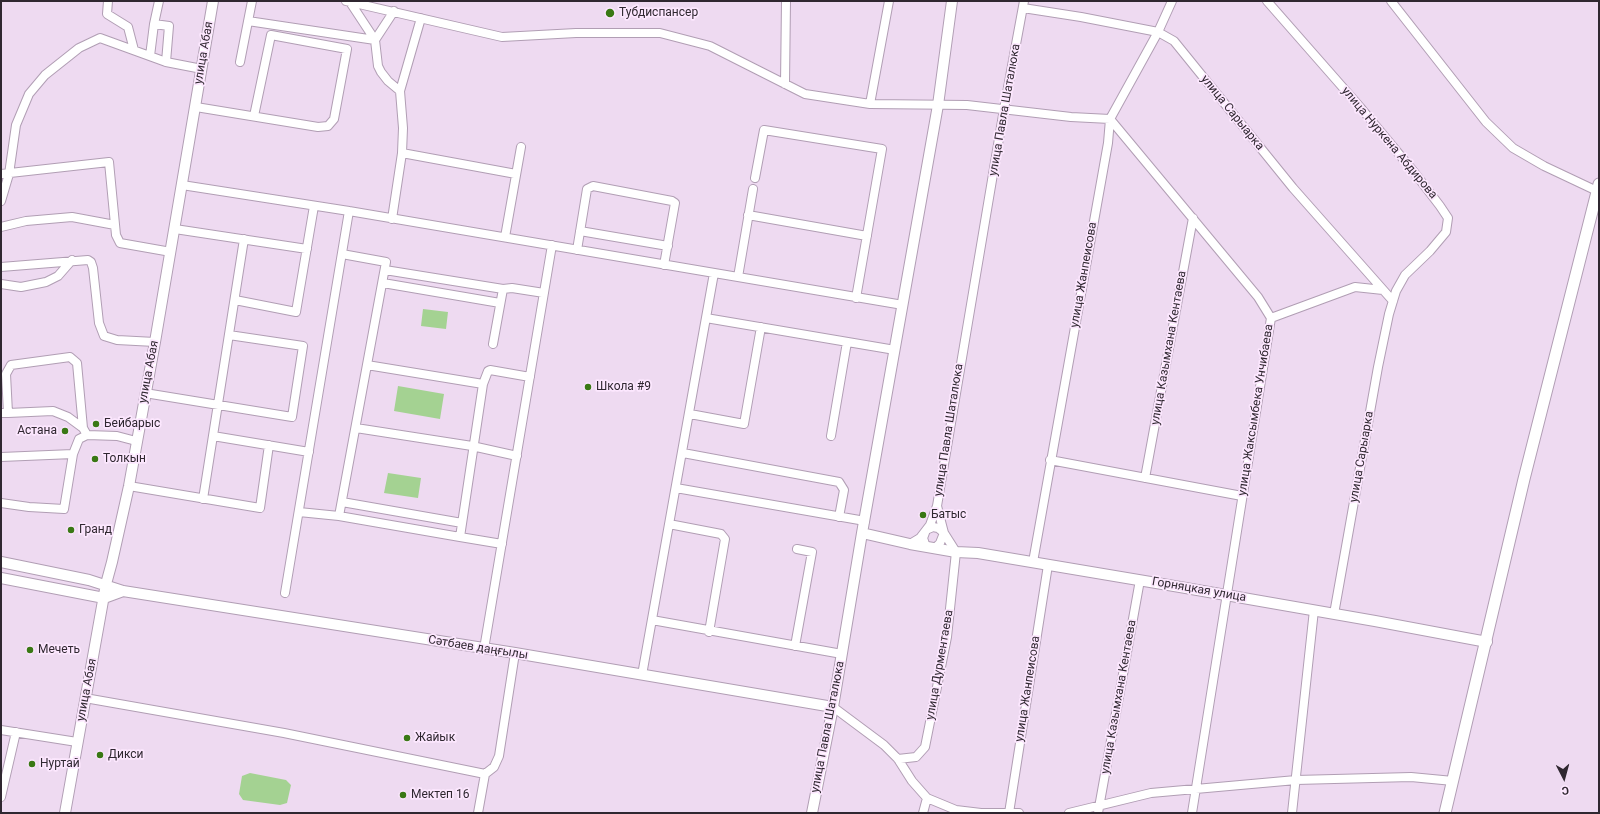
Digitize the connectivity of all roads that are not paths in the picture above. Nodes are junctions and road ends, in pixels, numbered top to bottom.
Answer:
1 (108, 1) edge
2 (159, 1) edge
3 (213, 1) edge
4 (252, 1) edge
5 (348, 1) edge
6 (786, 1) edge
7 (889, 1) edge
8 (952, 1) edge
9 (1172, 1) edge
10 (1267, 1) edge
11 (1391, 1) edge
12 (1024, 4) edge
13 (394, 11) junction
14 (421, 18) junction
15 (248, 21) junction
16 (154, 24) junction
17 (1158, 32) junction
18 (375, 40) junction
19 (134, 50) junction
20 (150, 56) junction
21 (166, 62) junction
22 (240, 62) dead end
23 (202, 69) junction
24 (785, 84) junction
25 (400, 91) junction
26 (870, 104) junction
27 (938, 105) junction
28 (196, 107) junction
29 (1004, 109) junction
30 (254, 116) junction
31 (1110, 119) junction
32 (521, 147) dead end
33 (402, 154) junction
34 (5, 174) edge
35 (516, 174) junction
36 (755, 178) dead end
37 (182, 185) junction
38 (1598, 187) edge
39 (753, 189) dead end
40 (1, 201) edge
41 (314, 206) junction
42 (349, 211) junction
43 (748, 215) junction
44 (1193, 218) junction
45 (392, 219) junction
46 (115, 225) junction
47 (1, 227) edge
48 (175, 229) junction
49 (580, 232) junction
50 (867, 236) junction
51 (505, 238) junction
52 (244, 240) junction
53 (552, 245) junction
54 (668, 246) junction
55 (307, 249) junction
56 (577, 250) junction
57 (171, 252) junction
58 (342, 254) junction
59 (72, 260) junction
60 (664, 265) junction
61 (1, 267) edge
62 (385, 270) junction
63 (714, 273) junction
64 (738, 277) junction
65 (383, 283) junction
66 (1, 284) edge
67 (503, 290) junction
68 (1383, 290) junction
69 (1396, 291) joint
70 (544, 293) junction
71 (856, 298) junction
72 (235, 300) junction
73 (1393, 301) junction
74 (500, 303) junction
75 (902, 305) junction
76 (706, 318) junction
77 (1271, 318) junction
78 (761, 327) junction
79 (229, 335) junction
80 (155, 342) junction
81 (847, 342) junction
82 (493, 344) dead end
83 (895, 350) junction
84 (367, 365) junction
85 (530, 377) junction
86 (482, 384) junction
87 (3, 385) edge
88 (145, 392) junction
89 (218, 404) junction
90 (5, 413) edge
91 (690, 414) junction
92 (356, 428) junction
93 (85, 431) junction
94 (213, 436) junction
95 (831, 436) dead end
96 (136, 441) junction
97 (270, 445) junction
98 (472, 446) junction
99 (309, 452) junction
100 (683, 453) junction
101 (73, 454) junction
102 (517, 456) junction
103 (1, 457) edge
104 (1050, 460) junction
105 (1145, 478) junction
106 (129, 486) junction
107 (676, 488) junction
108 (1242, 496) junction
109 (203, 499) junction
110 (342, 502) junction
111 (1, 503) edge
112 (937, 506) junction
113 (299, 512) junction
114 (339, 516) junction
115 (839, 516) junction
116 (866, 521) junction
117 (462, 523) junction
118 (669, 524) junction
119 (926, 530) junction
120 (862, 533) junction
121 (944, 534) junction
122 (460, 537) junction
123 (502, 544) junction
124 (910, 544) junction
125 (930, 547) junction
126 (797, 549) dead end
127 (956, 552) junction
128 (1, 562) edge
129 (1033, 562) junction
130 (1048, 565) junction
131 (1, 578) edge
132 (1140, 580) junction
133 (106, 584) junction
134 (123, 591) junction
135 (285, 593) dead end
136 (1226, 595) junction
137 (104, 598) junction
138 (1314, 610) junction
139 (1334, 614) junction
140 (652, 620) junction
141 (709, 632) junction
142 (1487, 642) junction
143 (795, 646) junction
144 (484, 649) junction
145 (515, 653) junction
146 (842, 654) junction
147 (642, 675) junction
148 (85, 698) junction
149 (833, 707) junction
150 (1, 730) edge
151 (16, 732) junction
152 (77, 742) junction
153 (898, 759) junction
154 (485, 774) junction
155 (1296, 780) junction
156 (1452, 781) junction
157 (1195, 789) junction
158 (1, 797) edge
159 (927, 798) junction
160 (1099, 804) junction
161 (64, 813) edge
162 (478, 813) edge
163 (812, 813) edge
164 (923, 813) edge
165 (1009, 813) edge
166 (1019, 813) edge
167 (1069, 813) edge
168 (1098, 813) edge
169 (1192, 813) edge
170 (1292, 813) edge
171 (1445, 813) edge

1 - 19 street
2 - 16 street
3 - 23 street, улица Абая
4 - 15 street
5 - 13 street
5 - 18 street
6 - 24 street
7 - 26 street
8 - 27 street, улица Павла Шаталюка
9 - 17 street, улица Жанпеисова
10 - 69 street, улица Нуркена Абдирова
11 - 38 street
12 - 17 street, улица Сарыарка
12 - 29 street, улица Павла Шаталюка
13 - 14 street
13 - 18 street
14 - 24 street
14 - 25 street
15 - 18 street
15 - 22 street
16 - 20 street
16 - 21 street
17 - 31 street, улица Жанпеисова
17 - 68 street, улица Сарыарка
18 - 25 street
19 - 20 street
19 - 34 street
20 - 21 street
21 - 23 street
23 - 28 street, улица Абая
24 - 26 street
25 - 33 street
26 - 27 street
27 - 29 street
27 - 75 street, улица Павла Шаталюка
28 - 30 street
28 - 37 street, улица Абая
29 - 31 street
29 - 112 street, улица Павла Шаталюка
30 - 30 street
31 - 44 street, улица Жаксымбека Унчибаева
31 - 104 street, улица Жанпеисова
32 - 35 street
33 - 35 street
33 - 45 street
34 - 40 street
34 - 46 street
35 - 51 street
36 - 50 street
37 - 41 street
37 - 48 street, улица Абая
38 - 142 main road
39 - 43 street
41 - 42 street
41 - 55 street
42 - 45 street
42 - 58 street
43 - 50 street
43 - 64 street
44 - 77 street, улица Жаксымбека Унчибаева
44 - 105 street, улица Казымхана Кентаева
45 - 51 street
46 - 47 street
46 - 57 street
48 - 52 street
48 - 57 street, улица Абая
49 - 54 street
49 - 54 street
49 - 56 street
50 - 71 street
51 - 53 street
52 - 55 street
52 - 72 street
53 - 56 street
53 - 70 street
54 - 60 street
55 - 72 street
56 - 60 street
57 - 80 street, улица Абая
58 - 62 street
58 - 99 street
59 - 61 street
59 - 66 street
59 - 80 street
60 - 63 street
62 - 65 street
62 - 67 street
63 - 64 street
63 - 76 street
64 - 71 street
65 - 74 street
65 - 84 street
67 - 70 street
67 - 74 street
68 - 73 street, улица Сарыарка
68 - 77 street
69 - 73 street, улица Сарыарка
70 - 85 street
71 - 75 street
72 - 79 street
73 - 139 street, улица Сарыарка
74 - 82 street
75 - 83 street, улица Павла Шаталюка
76 - 78 street
76 - 91 street
77 - 108 street, улица Жаксымбека Унчибаева
78 - 81 street
78 - 91 street
79 - 89 street
79 - 89 street
80 - 88 street, улица Абая
81 - 83 street
81 - 95 street
83 - 116 street, улица Павла Шаталюка
84 - 86 street
84 - 92 street
85 - 86 street
85 - 102 street
86 - 98 street
87 - 90 street
87 - 93 street
88 - 89 street
88 - 96 street, улица Абая
89 - 94 street
90 - 93 street
91 - 100 street
92 - 98 street
92 - 110 street
93 - 96 street
93 - 101 street
94 - 97 street
94 - 109 street
96 - 106 street, улица Абая
97 - 99 street
97 - 109 street
98 - 102 street
98 - 117 street
99 - 113 street
100 - 107 street
100 - 115 street
101 - 103 street
101 - 111 street
102 - 123 street
104 - 105 street
104 - 129 street, улица Жанпеисова
105 - 108 street
106 - 109 street
106 - 133 street, улица Абая
107 - 115 street
107 - 118 street
108 - 136 street, улица Жаксымбека Унчибаева
110 - 114 street
110 - 117 street
112 - 119 street, улица Павла Шаталюка
112 - 121 street
113 - 114 street
113 - 135 street
114 - 122 street
115 - 116 street
116 - 120 street, улица Павла Шаталюка
117 - 122 street
118 - 140 street
118 - 141 street
119 - 121 street
119 - 124 street, улица Павла Шаталюка
119 - 125 street
120 - 124 street
120 - 146 street, улица Павла Шаталюка
121 - 125 street
121 - 127 street
122 - 123 street
123 - 144 street
124 - 125 street, Горняцкая улица
125 - 127 street, Горняцкая улица
126 - 143 street
127 - 129 street, Горняцкая улица
127 - 153 street, улица Дурментаева
128 - 133 street, Сәтбаев даңғылы
129 - 130 street, Горняцкая улица
130 - 132 street, Горняцкая улица
130 - 165 street, улица Жанпеисова
131 - 137 street
132 - 136 street, Горняцкая улица
132 - 160 street, улица Казымхана Кентаева
133 - 134 street, Сәтбаев даңғылы
133 - 137 street, улица Абая
134 - 137 street
134 - 144 street, Сәтбаев даңғылы
136 - 138 street, Горняцкая улица
136 - 157 street, улица Жаксымбека Унчибаева
137 - 148 street, улица Абая
138 - 139 street, Горняцкая улица
138 - 155 street
139 - 142 street, Горняцкая улица
140 - 141 street
140 - 147 street
141 - 143 street
142 - 156 main road
143 - 146 street
144 - 145 street, Сәтбаев даңғылы
145 - 147 street, Сәтбаев даңғылы
145 - 154 street
146 - 149 street, улица Павла Шаталюка
147 - 149 street, Сәтбаев даңғылы
148 - 152 street, улица Абая
148 - 154 street
149 - 153 street
149 - 163 street, улица Павла Шаталюка
150 - 151 street
151 - 152 street
151 - 158 street
152 - 161 street, улица Абая
153 - 159 street
154 - 162 street
155 - 156 street
155 - 157 street
155 - 170 street
156 - 171 main road
157 - 160 street
157 - 169 street, улица Жаксымбека Унчибаева
159 - 164 street
159 - 165 street
160 - 167 street
160 - 168 street, улица Казымхана Кентаева
165 - 166 street

